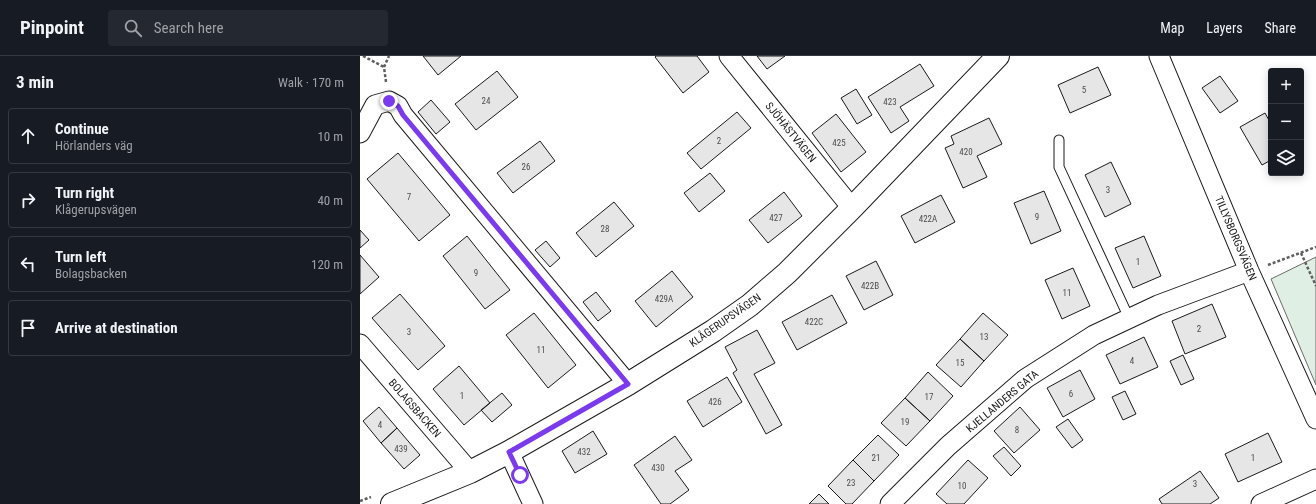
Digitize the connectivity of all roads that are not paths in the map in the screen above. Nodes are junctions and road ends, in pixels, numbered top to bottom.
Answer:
1 (730, 56) edge
2 (998, 56) edge
3 (1159, 56) edge
4 (360, 133) edge
5 (1059, 140) dead end
6 (852, 208) junction
7 (1249, 271) junction
8 (1129, 318) junction
9 (360, 344) edge
10 (628, 384) junction
11 (1316, 419) edge
12 (509, 452) junction
13 (470, 472) junction
14 (1316, 479) edge
15 (392, 504) edge
16 (533, 504) edge
17 (890, 504) edge
18 (1261, 504) edge

1 - 6 street, SJÖHÄSTVÄGEN
2 - 6 street, KLÅGERUPSVÄGEN
3 - 7 street, TILLYSBORGSVÄGEN
4 - 10 street
5 - 8 lane
6 - 10 street, KLÅGERUPSVÄGEN
7 - 8 street, KJELLANDERS GATA
7 - 11 street, TILLYSBORGSVÄGEN
8 - 17 street, KJELLANDERS GATA
9 - 13 street, BOLAGSBACKEN
10 - 12 street, KLÅGERUPSVÄGEN
12 - 13 street, KLÅGERUPSVÄGEN
12 - 16 street
13 - 15 street, KLÅGERUPSVÄGEN
14 - 18 street

